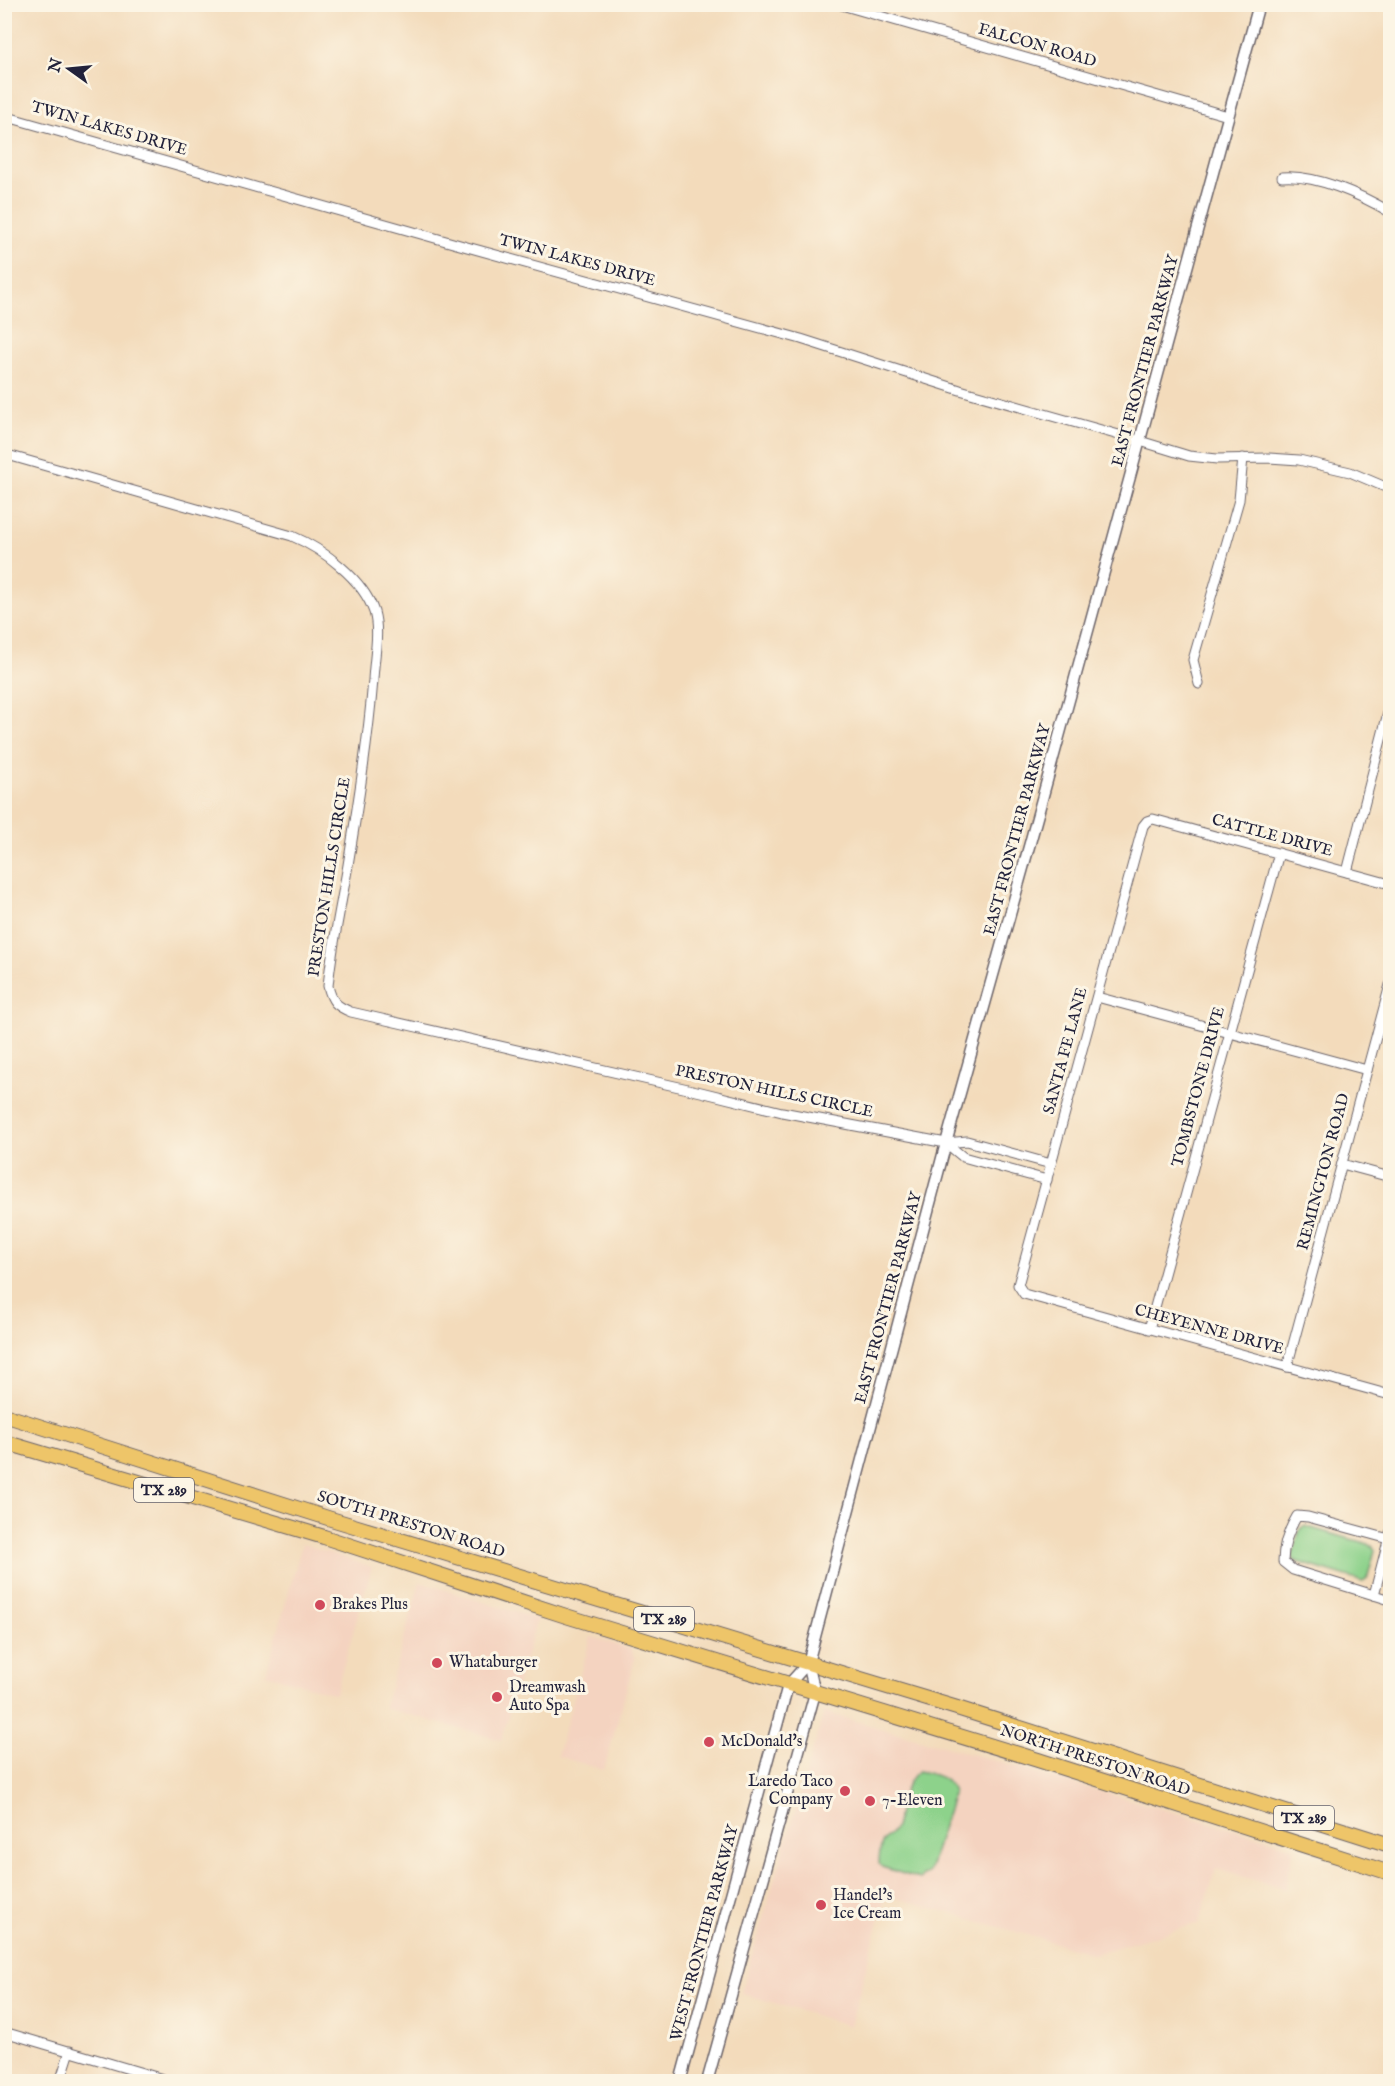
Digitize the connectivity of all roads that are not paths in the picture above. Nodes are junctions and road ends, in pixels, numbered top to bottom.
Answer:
1 (838, 4) edge
2 (1258, 4) edge
3 (4, 116) edge
4 (1228, 116) junction
5 (1282, 177) dead end
6 (1390, 212) edge
7 (1140, 441) junction
8 (4, 454) edge
9 (1243, 458) junction
10 (1390, 489) edge
11 (1199, 684) dead end
12 (1390, 705) edge
13 (1147, 821) joint
14 (1279, 853) junction
15 (1347, 872) junction
16 (1390, 884) edge
17 (1390, 985) edge
18 (1096, 997) junction
19 (1230, 1033) junction
20 (1367, 1070) junction
21 (946, 1143) junction
22 (1051, 1164) junction
23 (1342, 1164) junction
24 (1390, 1178) edge
25 (1047, 1180) junction
26 (1020, 1290) joint
27 (1149, 1329) junction
28 (1287, 1367) junction
29 (1390, 1395) edge
30 (4, 1415) edge
31 (4, 1442) edge
32 (1390, 1536) edge
33 (1374, 1595) junction
34 (1390, 1600) edge
35 (808, 1663) junction
36 (788, 1684) junction
37 (816, 1693) junction
38 (1128, 1762) junction
39 (1120, 1786) junction
40 (1390, 1845) edge
41 (1390, 1873) edge
42 (4, 2032) edge
43 (70, 2051) junction
44 (60, 2082) edge
45 (173, 2082) edge
46 (680, 2082) edge
47 (707, 2082) edge

1 - 4 street, FALCON ROAD
2 - 4 street, EAST FRONTIER PARKWAY
3 - 7 street, TWIN LAKES DRIVE
4 - 7 street, EAST FRONTIER PARKWAY
5 - 6 street
7 - 9 street, TWIN LAKES DRIVE
7 - 21 street, EAST FRONTIER PARKWAY
8 - 21 street, PRESTON HILLS CIRCLE
9 - 10 street, TWIN LAKES DRIVE
9 - 11 street
12 - 15 street
13 - 14 street, CATTLE DRIVE
13 - 18 street, SANTA FE LANE
14 - 15 street, CATTLE DRIVE
14 - 19 street, TOMBSTONE DRIVE
15 - 16 street, CATTLE DRIVE
17 - 20 street, REMINGTON ROAD
18 - 19 street
18 - 22 street, SANTA FE LANE
19 - 20 street
19 - 27 street, TOMBSTONE DRIVE
20 - 23 street, REMINGTON ROAD
21 - 22 street
21 - 25 street
21 - 35 street, EAST FRONTIER PARKWAY
22 - 25 street, SANTA FE LANE
23 - 24 street
23 - 28 street, REMINGTON ROAD
25 - 26 street, SANTA FE LANE
26 - 27 street, CHEYENNE DRIVE
27 - 28 street, CHEYENNE DRIVE
28 - 29 street, CHEYENNE DRIVE
30 - 35 main road, SOUTH PRESTON ROAD / TX 289
31 - 36 main road, TX 289
32 - 33 street
32 - 33 street
33 - 34 street
35 - 36 street, WEST FRONTIER PARKWAY
35 - 37 street
35 - 38 main road, NORTH PRESTON ROAD / TX 289
36 - 37 main road, NORTH PRESTON ROAD / TX 289
36 - 46 street, WEST FRONTIER PARKWAY
37 - 39 main road, NORTH PRESTON ROAD / TX 289
37 - 47 street
38 - 39 main road
38 - 40 main road, NORTH PRESTON ROAD / TX 289
39 - 41 main road, NORTH PRESTON ROAD / TX 289
42 - 43 street
43 - 44 street
43 - 45 street

